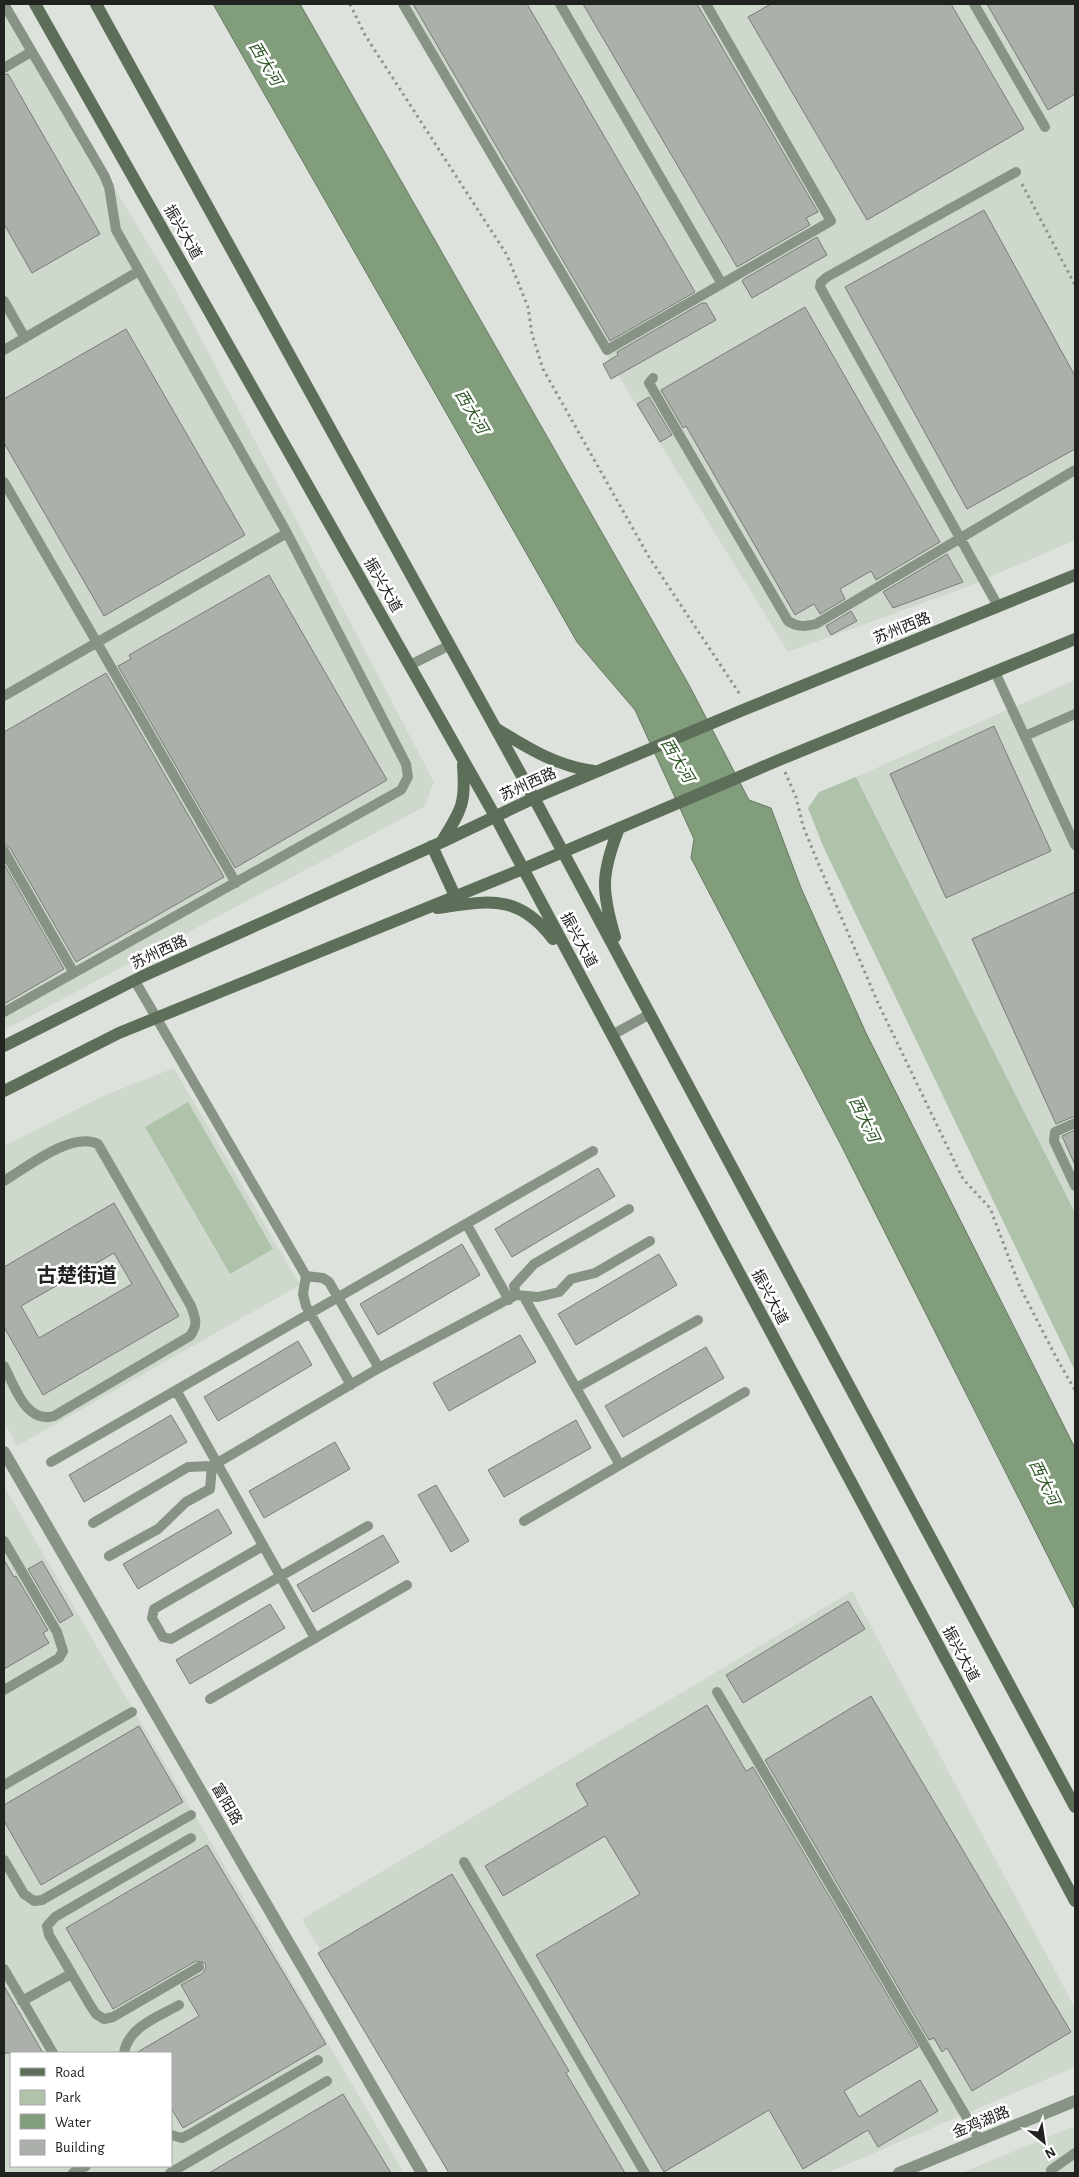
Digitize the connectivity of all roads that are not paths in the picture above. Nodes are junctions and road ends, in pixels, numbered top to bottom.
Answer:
1 (4, 4) edge
2 (35, 4) edge
3 (96, 4) edge
4 (403, 4) edge
5 (560, 4) edge
6 (706, 4) edge
7 (974, 4) edge
8 (32, 52) junction
9 (4, 68) edge
10 (1045, 127) dead end
11 (1016, 172) road end
12 (139, 271) junction
13 (722, 284) junction
14 (4, 301) edge
15 (25, 338) junction
16 (4, 350) edge
17 (654, 378) dead end
18 (1075, 470) edge
19 (4, 482) edge
20 (287, 534) junction
21 (960, 538) junction
22 (1075, 575) edge
23 (998, 606) junction
24 (1075, 639) edge
25 (97, 642) junction
26 (450, 645) junction
27 (410, 666) junction
28 (995, 672) junction
29 (4, 696) edge
30 (1075, 714) edge
31 (495, 728) junction
32 (1025, 736) junction
33 (463, 760) junction
34 (597, 771) junction
35 (534, 798) junction
36 (495, 816) junction
37 (620, 828) junction
38 (437, 844) junction
39 (1075, 845) edge
40 (4, 851) edge
41 (563, 852) junction
42 (523, 869) junction
43 (236, 883) junction
44 (455, 896) junction
45 (417, 911) junction
46 (624, 966) junction
47 (575, 967) junction
48 (74, 973) junction
49 (135, 981) junction
50 (4, 1012) edge
51 (650, 1014) junction
52 (156, 1018) junction
53 (612, 1035) junction
54 (4, 1046) edge
55 (4, 1091) edge
56 (1075, 1123) edge
57 (593, 1151) dead end
58 (5, 1178) edge
59 (1075, 1186) edge
60 (629, 1210) dead end
61 (467, 1224) junction
62 (650, 1241) dead end
63 (306, 1276) junction
64 (339, 1297) junction
65 (516, 1298) junction
66 (310, 1313) junction
67 (698, 1320) dead end
68 (4, 1366) edge
69 (379, 1368) junction
70 (350, 1385) junction
71 (576, 1388) junction
72 (176, 1390) junction
73 (745, 1392) dead end
74 (4, 1452) edge
75 (51, 1462) dead end
76 (215, 1465) junction
77 (620, 1465) junction
78 (524, 1521) dead end
79 (93, 1523) dead end
80 (368, 1526) dead end
81 (4, 1541) edge
82 (263, 1546) junction
83 (109, 1556) dead end
84 (280, 1576) junction
85 (407, 1585) dead end
86 (315, 1638) junction
87 (4, 1690) edge
88 (717, 1692) dead end
89 (210, 1699) dead end
90 (132, 1712) dead end
91 (4, 1785) edge
92 (1075, 1806) edge
93 (191, 1815) dead end
94 (191, 1838) dead end
95 (4, 1860) edge
96 (464, 1862) dead end
97 (1075, 1901) edge
98 (199, 1967) dead end
99 (4, 1970) edge
100 (72, 1974) junction
101 (22, 2001) junction
102 (179, 2005) dead end
103 (52, 2052) edge
104 (124, 2052) edge
105 (318, 2060) dead end
106 (327, 2081) dead end
107 (1075, 2101) edge
108 (172, 2135) edge
109 (980, 2140) junction
110 (1075, 2153) edge
111 (84, 2167) edge
112 (188, 2169) edge
113 (1052, 2170) dead end
114 (73, 2173) edge
115 (170, 2173) edge
116 (422, 2173) edge
117 (645, 2173) edge
118 (899, 2173) edge

1 - 8 lane
2 - 27 main road, 振兴大道
3 - 26 main road, 振兴大道
4 - 13 lane
5 - 13 lane
6 - 13 lane
7 - 10 lane
8 - 9 lane
8 - 12 lane
11 - 21 lane
12 - 15 lane
12 - 20 lane
14 - 15 lane
15 - 16 lane
17 - 21 lane
18 - 21 lane
19 - 25 lane
20 - 25 lane
20 - 43 lane
21 - 23 lane
22 - 23 main road, 苏州西路
23 - 34 main road, 苏州西路
24 - 28 main road
25 - 29 lane
25 - 43 lane
26 - 27 lane
26 - 31 main road, 振兴大道
27 - 33 main road, 振兴大道
28 - 32 lane
28 - 37 main road
30 - 32 lane
31 - 34 main road
31 - 35 main road, 振兴大道
32 - 39 lane
33 - 36 main road, 振兴大道
33 - 38 main road
34 - 35 main road, 苏州西路
35 - 36 main road, 苏州西路
35 - 41 main road, 振兴大道
36 - 38 main road, 苏州西路
36 - 42 main road, 振兴大道
37 - 41 main road
37 - 46 main road
38 - 44 main road
38 - 49 main road, 苏州西路
40 - 48 lane
41 - 42 main road
41 - 46 main road, 振兴大道
42 - 44 main road
42 - 47 main road, 振兴大道
43 - 48 lane
44 - 45 main road
45 - 47 main road
45 - 52 main road
46 - 51 main road, 振兴大道
47 - 53 main road, 振兴大道
48 - 50 lane
49 - 52 lane
49 - 54 main road, 苏州西路
51 - 53 lane
51 - 92 main road, 振兴大道
52 - 55 main road
52 - 63 lane
53 - 97 main road, 振兴大道
56 - 59 lane
57 - 61 lane
58 - 68 lane
60 - 65 lane
61 - 64 lane
61 - 65 lane
62 - 65 lane
63 - 64 lane
63 - 66 lane
64 - 66 lane
64 - 69 lane
65 - 69 lane
65 - 71 lane
66 - 70 lane
66 - 72 lane
67 - 71 lane
69 - 70 lane
70 - 76 lane
71 - 77 lane
72 - 75 lane
72 - 76 lane
73 - 77 lane
74 - 116 street, 富阳路
76 - 79 lane
76 - 82 lane
76 - 83 lane
77 - 78 lane
80 - 84 lane
81 - 87 lane
82 - 84 lane
82 - 84 lane
84 - 86 lane
85 - 86 lane
86 - 89 lane
88 - 109 lane
90 - 91 lane
93 - 95 lane
94 - 100 lane
96 - 117 lane
98 - 100 lane
99 - 101 lane
100 - 101 lane
101 - 103 lane
102 - 104 lane
105 - 108 lane
106 - 112 lane
107 - 109 street, 金鸡湖路
109 - 118 street, 金鸡湖路
110 - 113 lane
111 - 114 lane
112 - 115 lane

